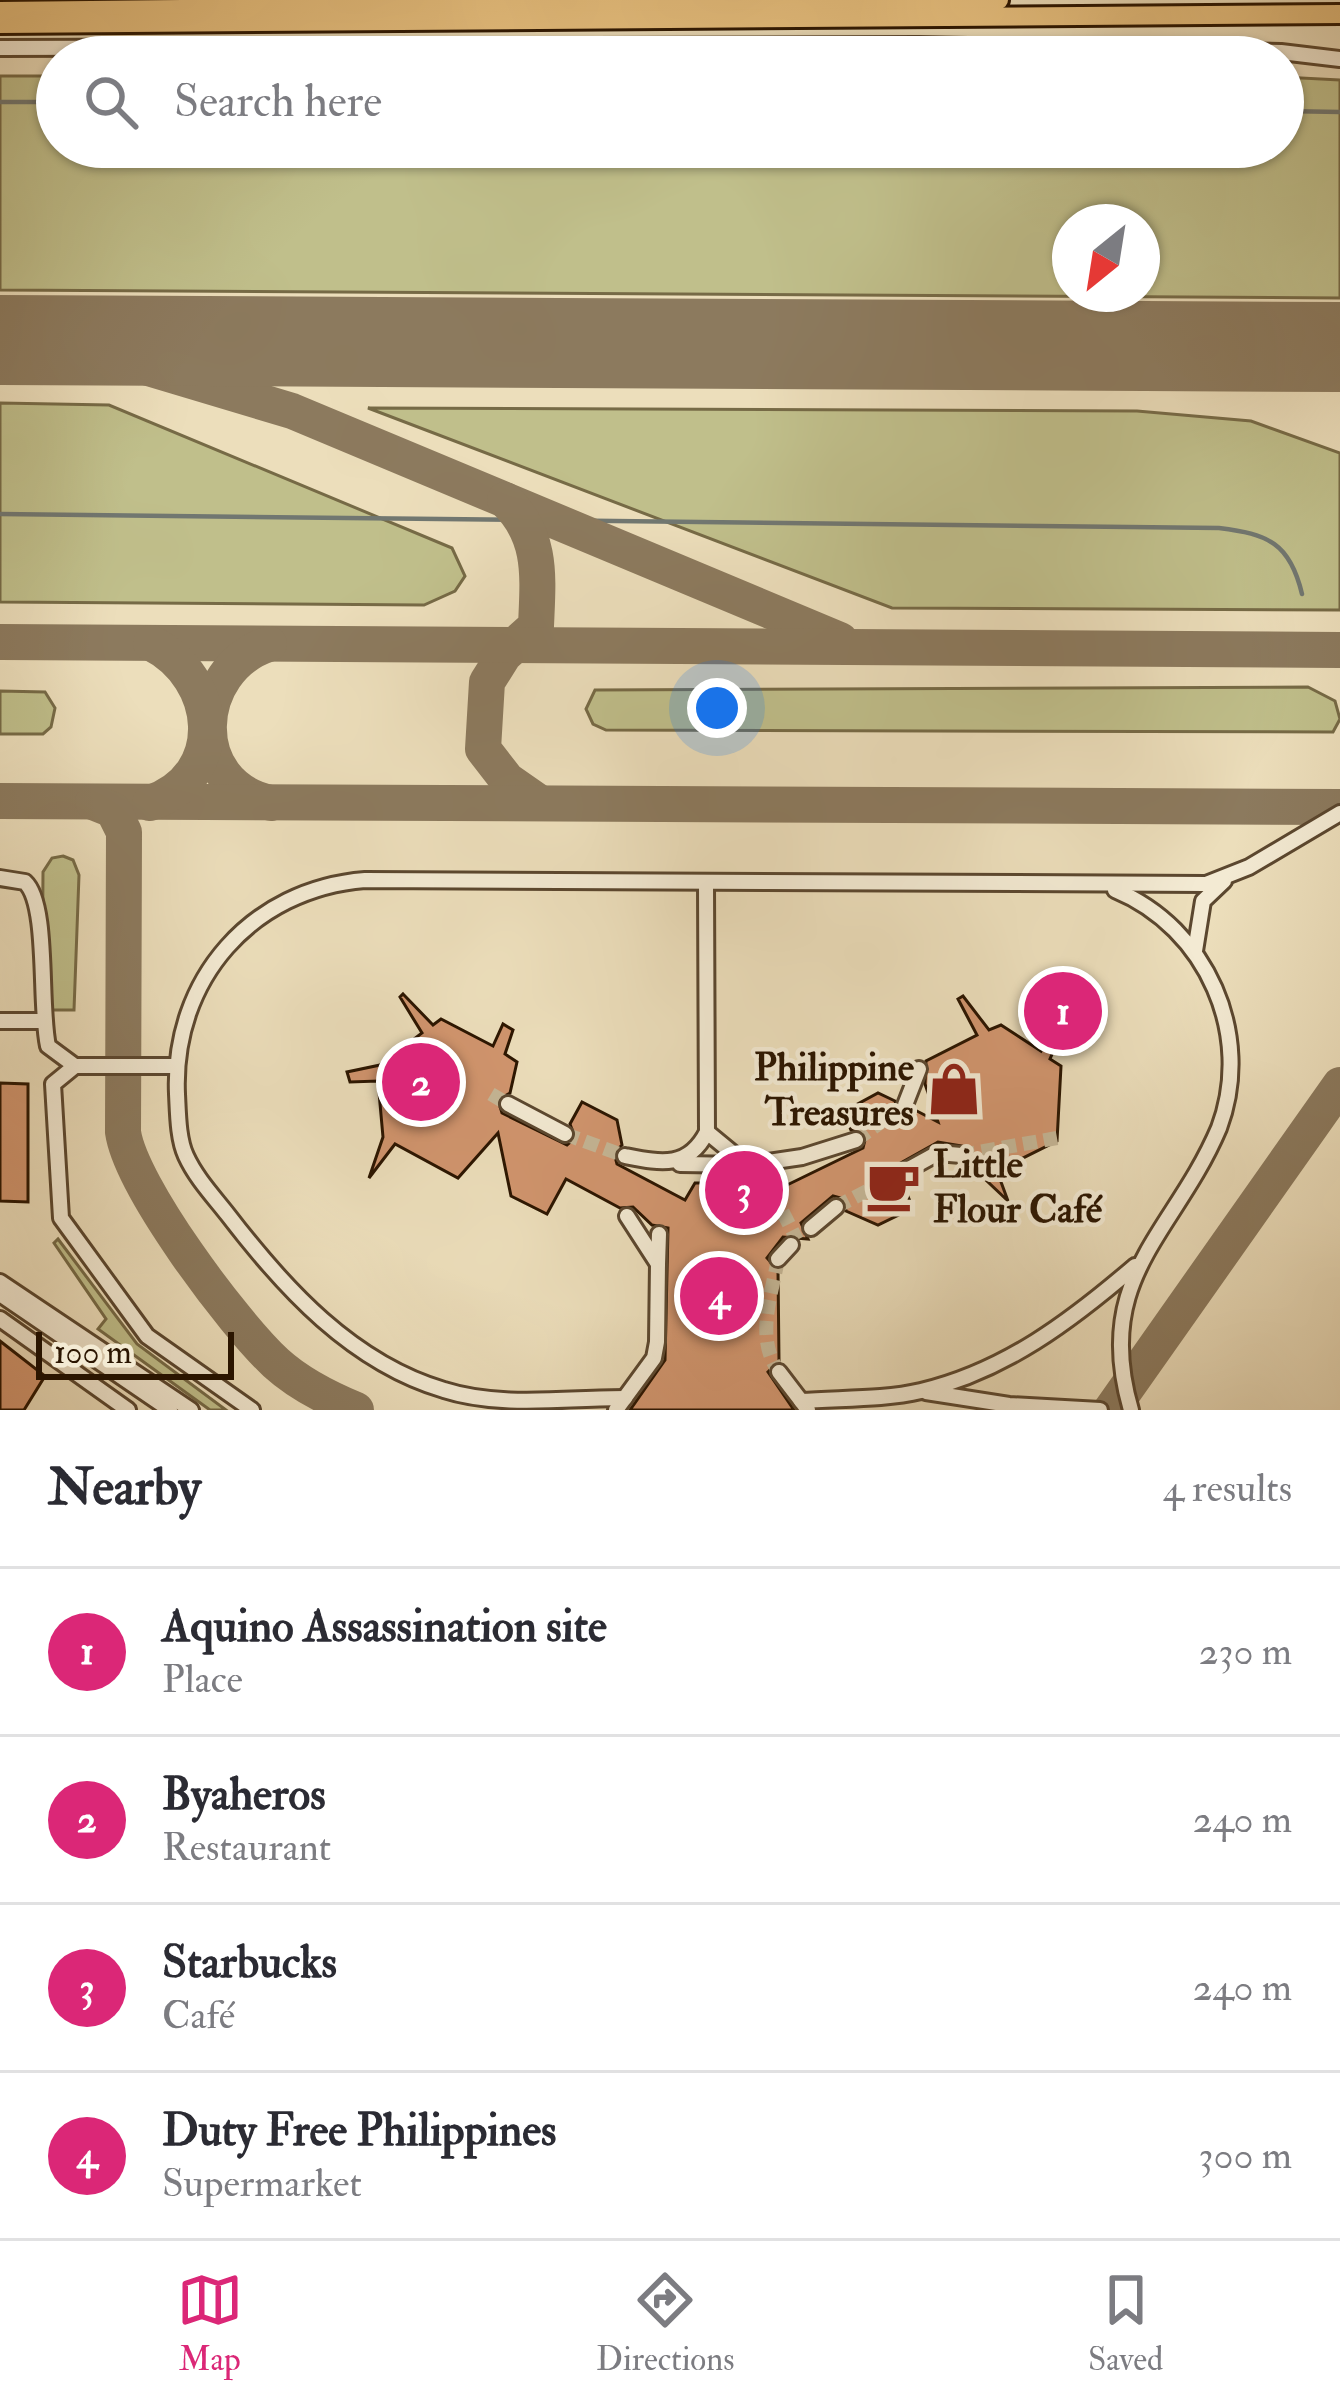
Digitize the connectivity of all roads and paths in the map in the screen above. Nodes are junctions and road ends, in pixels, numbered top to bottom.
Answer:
1 (999, 0) edge
2 (0, 10) edge
3 (1340, 14) edge
4 (0, 24) edge
5 (0, 48) edge
6 (36, 48) edge
7 (1304, 55) edge
8 (1340, 59) edge
9 (1340, 813) edge
10 (1340, 823) edge
11 (1305, 837) junction
12 (0, 878) edge
13 (1228, 878) junction
14 (706, 883) junction
15 (1105, 885) junction
16 (1195, 951) junction
17 (0, 1021) edge
18 (43, 1021) junction
19 (48, 1046) junction
20 (75, 1066) junction
21 (177, 1066) junction
22 (919, 1069) dead end
23 (53, 1084) junction
24 (508, 1104) tunnel mouth
25 (905, 1105) tunnel mouth
26 (707, 1132) junction
27 (566, 1134) tunnel mouth
28 (856, 1140) tunnel mouth
29 (961, 1155) tunnel mouth
30 (625, 1156) tunnel mouth
31 (674, 1163) junction
32 (747, 1165) junction
33 (764, 1165) junction
34 (898, 1175) tunnel mouth
35 (773, 1192) tunnel mouth
36 (836, 1207) tunnel mouth
37 (627, 1216) dead end
38 (811, 1228) dead end
39 (659, 1234) dead end
40 (791, 1245) dead end
41 (778, 1259) tunnel mouth
42 (658, 1264) junction
43 (1135, 1266) junction
44 (0, 1282) edge
45 (0, 1294) edge
46 (0, 1319) edge
47 (779, 1372) tunnel mouth
48 (921, 1391) junction
49 (620, 1404) edge
50 (805, 1406) edge
51 (128, 1410) edge
52 (170, 1410) edge
53 (191, 1410) edge
54 (253, 1410) edge
55 (1100, 1410) edge
56 (1131, 1410) edge

1 - 2 highway
3 - 4 highway
5 - 6 street
7 - 8 street
9 - 11 street
10 - 11 street
11 - 13 street
12 - 18 street
13 - 15 street
13 - 16 street
14 - 15 street
14 - 21 street
14 - 26 street
15 - 16 street
16 - 43 street
17 - 18 street
18 - 19 street
19 - 20 street
19 - 23 street
20 - 21 street
20 - 23 street
21 - 49 street
22 - 25 street
23 - 54 street
24 - 27 street
26 - 31 street
26 - 32 street
28 - 33 street
29 - 34 street
30 - 31 street
31 - 32 street
32 - 33 street
33 - 35 street
36 - 38 street
37 - 42 street
39 - 42 street
40 - 41 street
42 - 49 street
43 - 48 street
43 - 56 street
44 - 53 street
45 - 52 street
46 - 51 street
47 - 50 street
48 - 50 street
48 - 55 street

